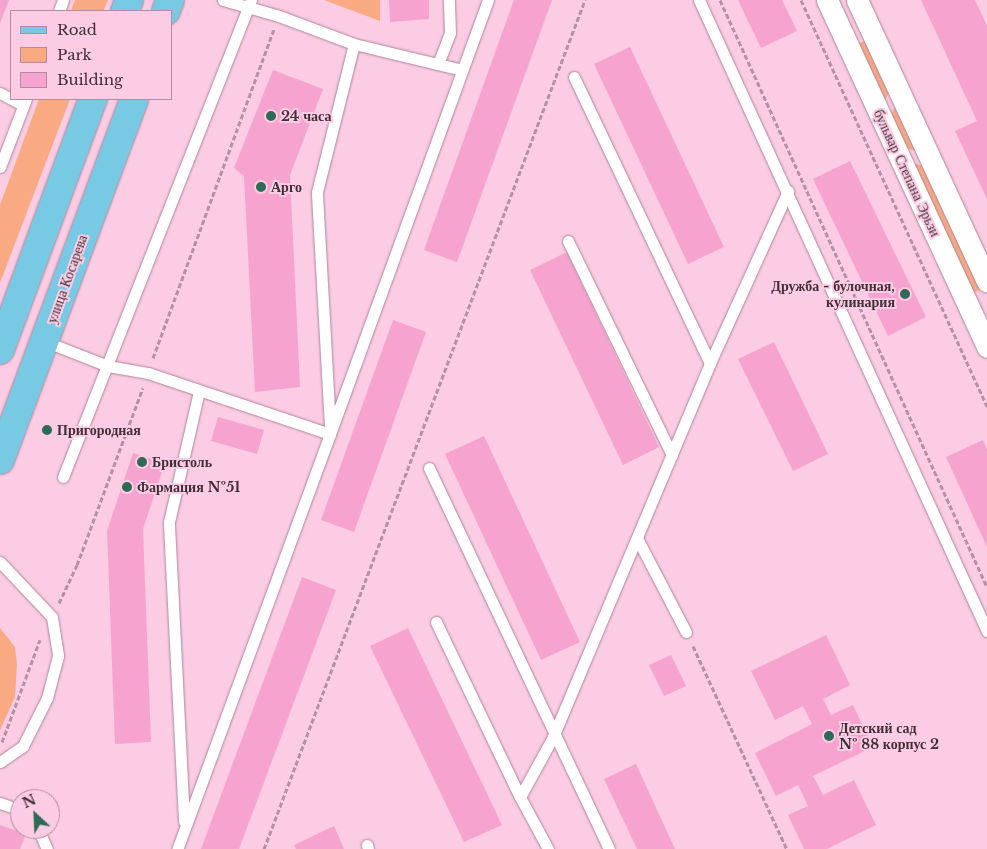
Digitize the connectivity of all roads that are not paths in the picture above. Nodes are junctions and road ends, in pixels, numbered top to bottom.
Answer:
1 (224, 0) edge
2 (449, 0) edge
3 (488, 0) edge
4 (699, 0) edge
5 (827, 0) edge
6 (857, 0) edge
7 (249, 4) edge
8 (354, 44) junction
9 (438, 64) junction
10 (462, 70) junction
11 (574, 77) dead end
12 (93, 100) edge
13 (134, 100) edge
14 (24, 102) edge
15 (0, 166) edge
16 (788, 191) junction
17 (568, 241) dead end
18 (987, 281) edge
19 (44, 341) junction
20 (987, 347) edge
21 (0, 350) edge
22 (710, 363) junction
23 (108, 366) junction
24 (200, 390) junction
25 (330, 434) junction
26 (672, 455) junction
27 (0, 460) edge
28 (430, 468) dead end
29 (63, 477) dead end
30 (637, 538) junction
31 (0, 562) edge
32 (436, 622) dead end
33 (987, 631) edge
34 (686, 632) dead end
35 (554, 738) junction
36 (0, 762) edge
37 (520, 797) junction
38 (185, 828) junction
39 (177, 849) edge
40 (548, 849) edge
41 (609, 849) edge

1 - 7 lane
2 - 9 lane
3 - 10 lane
4 - 16 lane
5 - 20 street, бульвар Степана Эрьзи
6 - 18 street, бульвар Степана Эрьзи
7 - 8 lane
7 - 23 lane
8 - 9 lane
8 - 25 lane
9 - 10 lane
10 - 25 lane
11 - 22 lane
12 - 21 main road
13 - 19 main road, улица Косарева
14 - 15 lane
16 - 22 lane
16 - 33 lane
17 - 26 lane
19 - 23 lane
19 - 27 main road, улица Косарева
22 - 26 lane
23 - 24 lane
23 - 29 lane
24 - 25 lane
24 - 38 lane
25 - 38 lane
26 - 30 lane
28 - 35 lane
30 - 34 lane
30 - 35 lane
31 - 36 lane
32 - 37 lane
35 - 37 lane
35 - 41 lane
37 - 40 lane
38 - 39 lane

